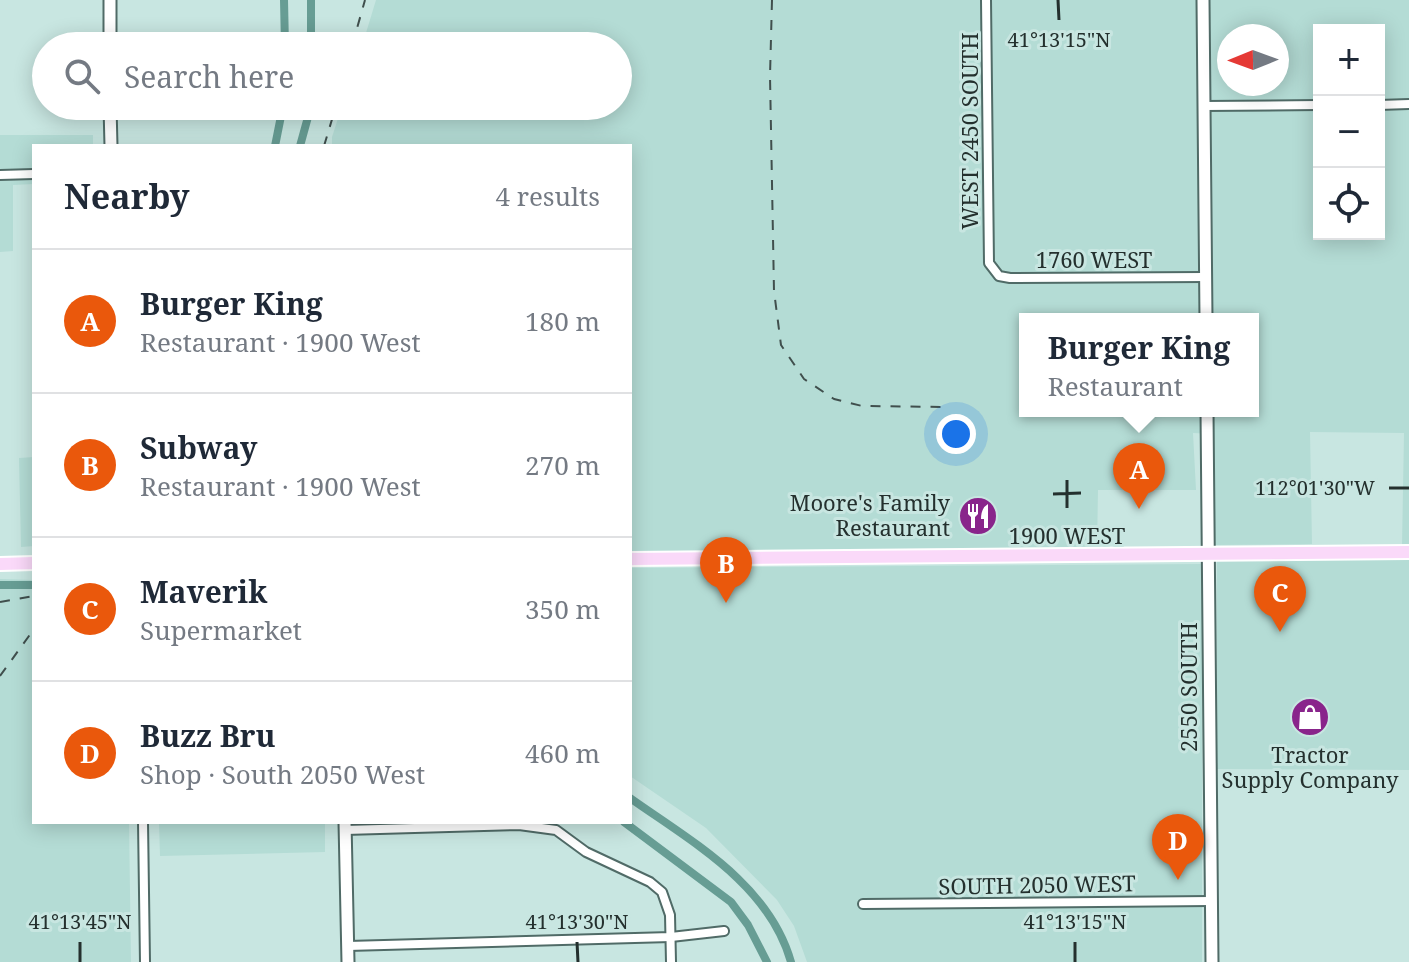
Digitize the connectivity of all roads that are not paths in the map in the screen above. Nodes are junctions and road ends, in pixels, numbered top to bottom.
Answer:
1 (110, 0) edge
2 (986, 0) edge
3 (1203, 0) edge
4 (110, 32) edge
5 (1409, 104) edge
6 (1313, 105) edge
7 (1385, 105) edge
8 (1204, 106) junction
9 (110, 120) edge
10 (111, 144) edge
11 (32, 174) edge
12 (0, 175) edge
13 (989, 263) joint
14 (1206, 277) junction
15 (1206, 313) edge
16 (1207, 417) edge
17 (1409, 552) edge
18 (1208, 554) junction
19 (632, 559) edge
20 (32, 563) edge
21 (0, 564) edge
22 (143, 824) edge
23 (345, 826) edge
24 (1211, 901) junction
25 (863, 904) dead end
26 (724, 931) dead end
27 (671, 937) junction
28 (348, 946) junction
29 (145, 962) edge
30 (348, 962) edge
31 (671, 962) edge
32 (1212, 962) edge

1 - 4 main road
2 - 13 street, WEST 2450 SOUTH
3 - 8 main road
5 - 7 street
6 - 8 street
8 - 14 main road
9 - 10 main road
11 - 12 street
13 - 14 street, 1760 WEST
14 - 15 main road
16 - 18 main road, 2550 SOUTH
17 - 18 main road, 1900 WEST
18 - 19 main road, 1900 WEST
18 - 24 main road, 2550 SOUTH
20 - 21 main road
22 - 29 street
23 - 27 street
23 - 28 main road
24 - 25 street, SOUTH 2050 WEST
24 - 32 main road, 2550 SOUTH
26 - 27 street
27 - 28 street
27 - 31 street
28 - 30 main road

